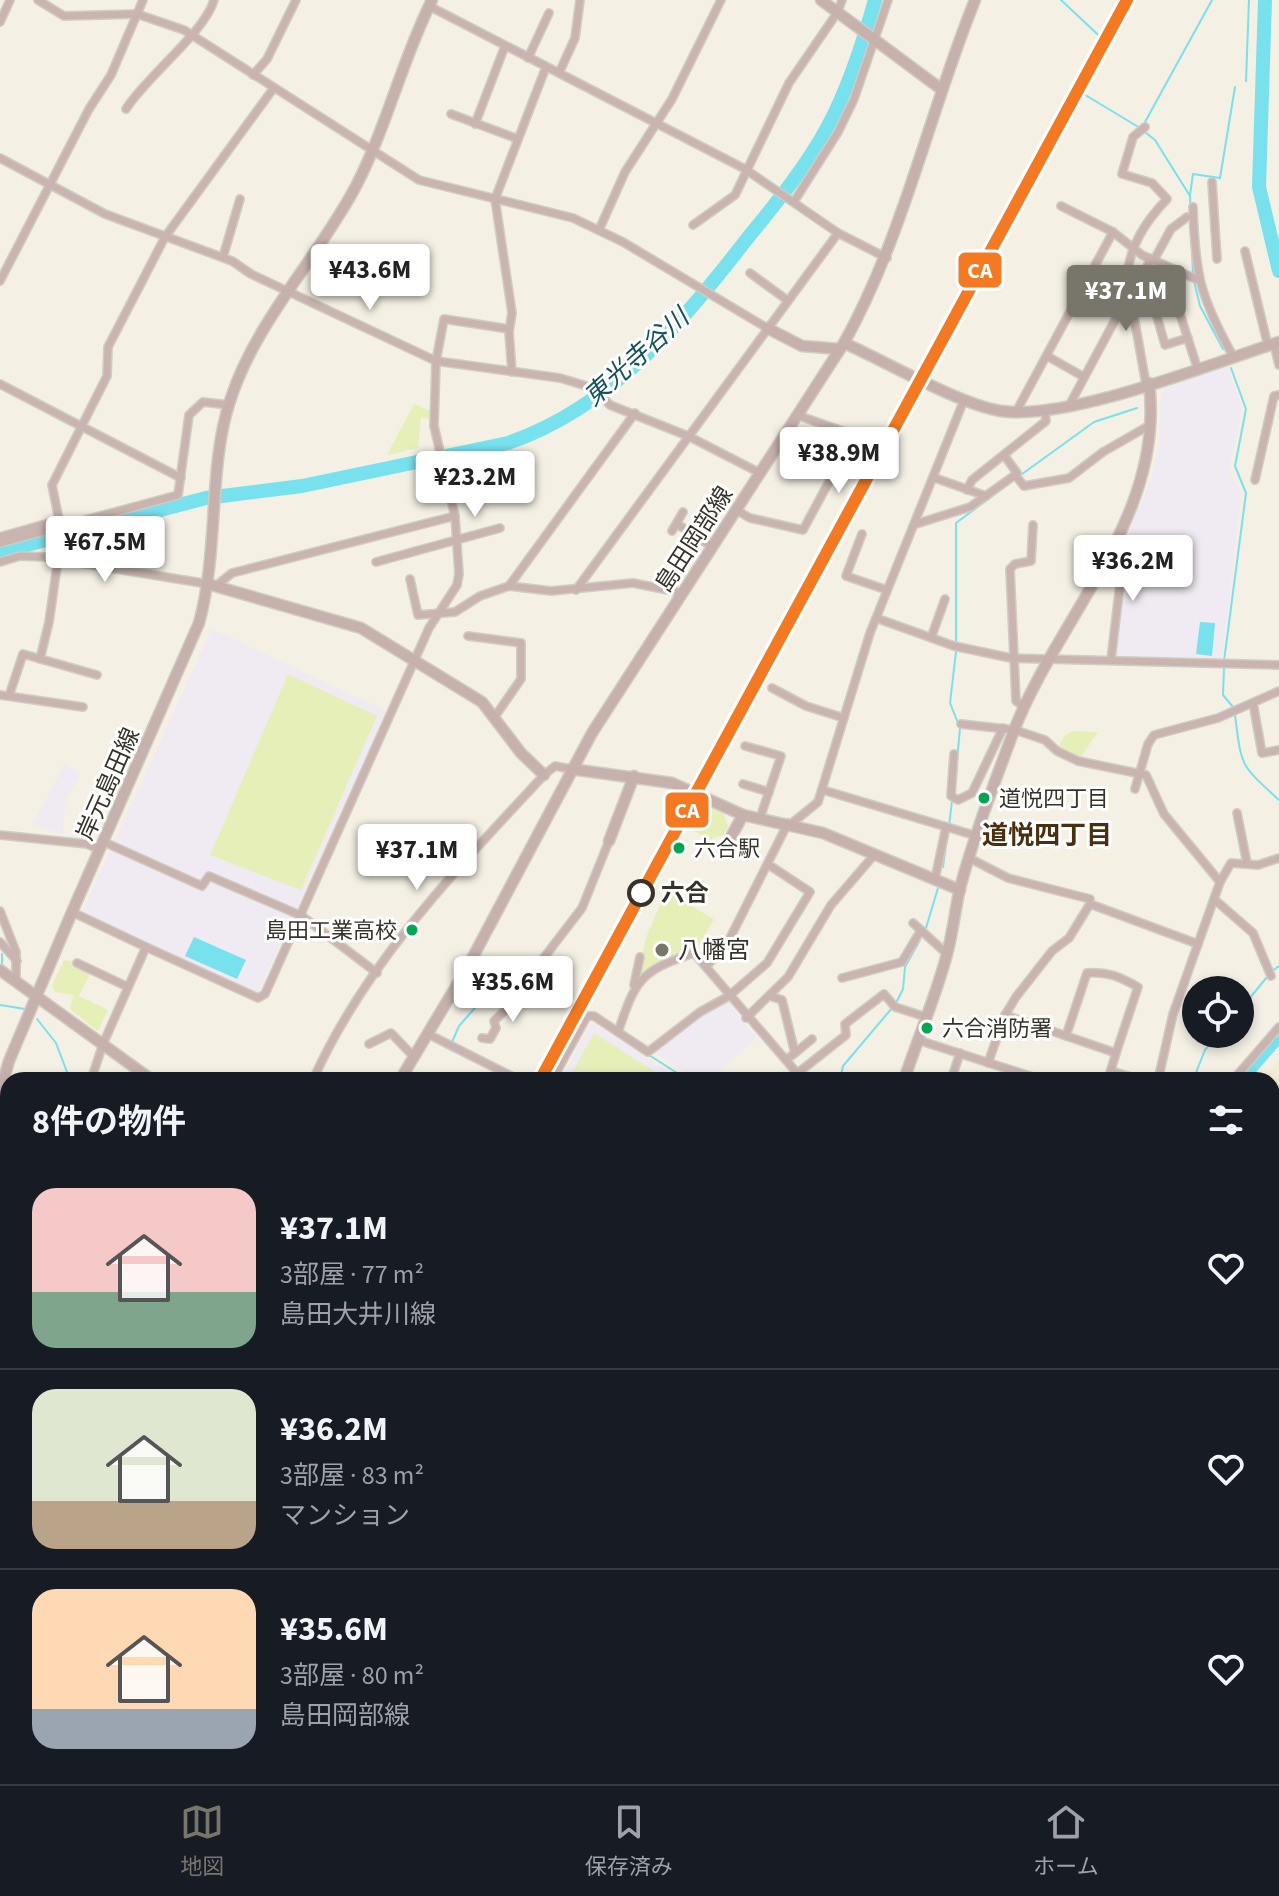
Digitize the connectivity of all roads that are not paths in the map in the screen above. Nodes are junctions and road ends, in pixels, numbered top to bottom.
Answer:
1 (10, 0) edge
2 (38, 0) edge
3 (143, 0) edge
4 (214, 0) edge
5 (296, 0) edge
6 (580, 0) edge
7 (721, 0) edge
8 (821, 0) edge
9 (842, 0) edge
10 (888, 0) edge
11 (975, 0) edge
12 (430, 3) edge
13 (549, 13) dead end
14 (837, 13) junction
15 (137, 14) junction
16 (0, 22) edge
17 (190, 35) junction
18 (871, 38) junction
19 (505, 46) junction
20 (528, 58) junction
21 (546, 67) junction
22 (559, 73) junction
23 (253, 75) junction
24 (273, 89) junction
25 (941, 89) junction
26 (126, 109) dead end
27 (451, 114) dead end
28 (475, 124) junction
29 (657, 124) junction
30 (1145, 127) dead end
31 (518, 139) junction
32 (373, 152) junction
33 (0, 158) edge
34 (745, 169) junction
35 (1212, 182) dead end
36 (50, 183) junction
37 (791, 198) junction
38 (240, 199) dead end
39 (495, 199) junction
40 (1061, 206) dead end
41 (1193, 207) dead end
42 (1187, 217) dead end
43 (693, 225) dead end
44 (599, 230) junction
45 (1113, 232) junction
46 (838, 233) junction
47 (165, 237) junction
48 (1135, 250) junction
49 (1245, 251) dead end
50 (223, 257) junction
51 (887, 258) junction
52 (1152, 259) junction
53 (1217, 259) dead end
54 (750, 273) dead end
55 (1198, 280) junction
56 (0, 281) edge
57 (1087, 284) junction
58 (290, 292) junction
59 (1148, 293) junction
60 (1131, 299) junction
61 (787, 300) junction
62 (1123, 305) junction
63 (767, 328) junction
64 (509, 329) junction
65 (1188, 338) junction
66 (1274, 344) edge
67 (842, 346) junction
68 (1047, 356) junction
69 (1233, 356) junction
70 (436, 361) junction
71 (1279, 365) edge
72 (1197, 367) junction
73 (512, 372) junction
74 (1084, 377) junction
75 (0, 384) edge
76 (1148, 384) junction
77 (1279, 395) edge
78 (964, 400) junction
79 (229, 405) junction
80 (1069, 406) junction
81 (1045, 411) junction
82 (1016, 412) junction
83 (635, 413) junction
84 (797, 415) junction
85 (1150, 425) junction
86 (82, 427) junction
87 (688, 436) junction
88 (1004, 455) junction
89 (760, 473) junction
90 (526, 475) dead end
91 (1015, 475) junction
92 (181, 478) junction
93 (935, 478) junction
94 (1255, 480) dead end
95 (967, 490) junction
96 (449, 495) junction
97 (986, 496) junction
98 (736, 510) junction
99 (683, 512) dead end
100 (455, 516) junction
101 (916, 524) junction
102 (1033, 525) dead end
103 (500, 528) dead end
104 (862, 534) dead end
105 (0, 537) edge
106 (458, 540) junction
107 (1125, 542) dead end
108 (0, 543) edge
109 (713, 547) junction
110 (58, 559) junction
111 (0, 562) edge
112 (376, 562) dead end
113 (410, 579) dead end
114 (212, 585) junction
115 (509, 586) junction
116 (576, 590) junction
117 (887, 590) junction
118 (683, 593) junction
119 (945, 599) dead end
120 (437, 615) junction
121 (876, 618) junction
122 (468, 636) dead end
123 (931, 638) junction
124 (1011, 658) junction
125 (1052, 658) junction
126 (40, 659) junction
127 (414, 660) junction
128 (1111, 660) junction
129 (1279, 665) edge
130 (97, 675) dead end
131 (772, 688) dead end
132 (1279, 691) edge
133 (4, 695) edge
134 (1253, 703) junction
135 (83, 707) dead end
136 (1025, 707) junction
137 (494, 718) junction
138 (844, 718) junction
139 (961, 724) dead end
140 (1003, 728) junction
141 (1015, 730) junction
142 (745, 746) dead end
143 (1279, 750) edge
144 (954, 754) dead end
145 (571, 769) junction
146 (1139, 771) junction
147 (544, 775) junction
148 (634, 776) junction
149 (743, 784) dead end
150 (1135, 789) dead end
151 (823, 790) junction
152 (769, 792) junction
153 (1237, 813) dead end
154 (743, 815) junction
155 (760, 818) junction
156 (790, 823) junction
157 (946, 827) junction
158 (0, 835) edge
159 (977, 836) junction
160 (609, 841) joint
161 (102, 846) junction
162 (726, 846) dead end
163 (875, 854) junction
164 (969, 858) junction
165 (1279, 858) edge
166 (1247, 863) junction
167 (769, 865) junction
168 (935, 879) junction
169 (1220, 882) junction
170 (960, 890) junction
171 (1090, 899) dead end
172 (1214, 899) junction
173 (0, 911) edge
174 (72, 912) junction
175 (302, 916) junction
176 (913, 923) dead end
177 (921, 930) junction
178 (0, 942) edge
179 (1198, 944) junction
180 (146, 947) junction
181 (947, 954) junction
182 (640, 957) dead end
183 (17, 961) junction
184 (77, 963) dead end
185 (706, 967) junction
186 (467, 968) junction
187 (0, 970) edge
188 (377, 973) junction
189 (1271, 976) dead end
190 (842, 978) dead end
191 (16, 980) junction
192 (526, 981) junction
193 (128, 987) junction
194 (634, 988) junction
195 (38, 996) junction
196 (729, 996) junction
197 (770, 996) junction
198 (1005, 1015) junction
199 (926, 1017) junction
200 (746, 1018) junction
201 (1279, 1027) edge
202 (618, 1032) junction
203 (428, 1034) junction
204 (1066, 1036) junction
205 (482, 1038) dead end
206 (812, 1039) dead end
207 (918, 1040) junction
208 (103, 1044) junction
209 (369, 1044) dead end
210 (795, 1053) junction
211 (960, 1053) junction
212 (1116, 1053) junction
213 (414, 1057) junction
214 (787, 1059) junction
215 (988, 1063) junction
216 (1111, 1071) joint
217 (6, 1072) edge
218 (94, 1072) edge
219 (141, 1072) edge
220 (318, 1072) edge
221 (405, 1072) edge
222 (503, 1072) edge
223 (556, 1072) edge
224 (798, 1072) edge
225 (805, 1072) edge
226 (907, 1072) edge
227 (954, 1072) edge
228 (1017, 1072) edge
229 (1114, 1072) edge
230 (1160, 1072) edge
231 (1240, 1072) edge
232 (897, 1784) edge
233 (924, 1784) edge

1 - 16 street
2 - 15 street
3 - 15 street
4 - 17 street
5 - 23 street
6 - 22 street
7 - 29 street
8 - 14 street
9 - 14 street
10 - 18 street
11 - 25 street, 島田岡部線
12 - 19 street
12 - 32 street, 岸元島田線
13 - 20 street
14 - 18 street
14 - 34 street
15 - 17 street
15 - 36 street
17 - 23 street
17 - 26 street
18 - 25 street
18 - 37 street
19 - 20 street
19 - 28 street
20 - 21 street
21 - 22 street
21 - 31 street
22 - 29 street
23 - 24 street
24 - 32 street
24 - 47 street
25 - 51 street, 島田岡部線
27 - 28 street
28 - 31 street
29 - 34 street
29 - 44 street
30 - 48 street
31 - 39 street
32 - 39 street
32 - 58 street, 岸元島田線
33 - 36 street
34 - 37 street
34 - 43 street
35 - 53 street
36 - 47 street
36 - 56 street
37 - 46 street
38 - 50 street
39 - 44 street
39 - 64 street
40 - 45 street
41 - 55 street
42 - 52 street
44 - 63 street
45 - 48 street
45 - 57 street
46 - 51 street
46 - 61 street
47 - 50 street
47 - 86 street
48 - 52 street
48 - 60 street
49 - 66 street
50 - 58 street
51 - 67 street, 島田岡部線
52 - 55 street
52 - 59 street
54 - 61 street
55 - 69 street
57 - 62 street
57 - 68 street
58 - 70 street
58 - 79 street, 岸元島田線
59 - 65 street
59 - 65 street
60 - 62 street
60 - 76 street
61 - 63 street
62 - 74 street
63 - 67 street
63 - 87 street
64 - 70 street
64 - 73 street
65 - 72 street
66 - 69 street
66 - 71 street
67 - 78 street
67 - 84 street, 島田岡部線
68 - 74 street
68 - 82 street
69 - 72 street
70 - 73 street
70 - 96 street
72 - 76 street
73 - 83 street
74 - 80 street
75 - 86 street
76 - 80 street
76 - 85 street
77 - 94 street
78 - 82 street
78 - 93 street
79 - 92 street
79 - 114 street, 岸元島田線
80 - 81 street
81 - 82 street
81 - 88 street
83 - 87 street
83 - 115 street
84 - 89 street, 島田岡部線
84 - 98 street
85 - 91 street
85 - 125 street
86 - 92 street
86 - 105 street
87 - 89 street
87 - 116 street
88 - 91 street
88 - 95 street
89 - 98 street, 島田岡部線
90 - 96 street
91 - 97 street
92 - 108 street
93 - 95 street
93 - 101 street
95 - 97 street
96 - 100 street
97 - 101 street
98 - 109 street, 島田岡部線
99 - 109 street
100 - 106 street
100 - 114 street
101 - 117 street
102 - 124 street
103 - 106 street
104 - 117 street
106 - 112 street
106 - 120 street
107 - 128 street
109 - 118 street, 島田岡部線
110 - 111 street
110 - 114 street
110 - 126 street
113 - 120 street
114 - 127 street
114 - 161 street, 岸元島田線
115 - 116 street
115 - 120 street
116 - 118 street
117 - 121 street
118 - 145 street, 島田岡部線
119 - 123 street
120 - 127 street
121 - 123 street
121 - 138 street
122 - 137 street
123 - 124 street
124 - 125 street
124 - 136 street
125 - 128 street
125 - 136 street
126 - 130 street
126 - 133 street
127 - 137 street
127 - 175 street
128 - 129 street
131 - 138 street
132 - 134 street
133 - 135 street
134 - 143 street
134 - 146 street
136 - 141 street
137 - 147 street
138 - 151 street
139 - 140 street
140 - 141 street
140 - 144 street
141 - 146 street
141 - 159 street
142 - 152 street
145 - 147 street
145 - 148 street
145 - 186 street, 島田岡部線
146 - 150 street
146 - 169 street
147 - 188 street
148 - 154 street
148 - 160 street
149 - 152 street
151 - 156 street
151 - 157 street
152 - 155 street
153 - 166 street
154 - 155 street
154 - 162 street
155 - 156 street
156 - 163 street
156 - 167 street
157 - 159 street
157 - 168 street
158 - 161 street
159 - 164 street
160 - 192 street
161 - 174 street, 岸元島田線
161 - 175 street
163 - 168 street
163 - 197 street
164 - 170 street
164 - 171 street
165 - 166 street
166 - 169 street
167 - 185 street
167 - 196 street
168 - 170 street
169 - 172 street
170 - 181 street
172 - 179 street
172 - 189 street
173 - 183 street
174 - 180 street
174 - 195 street, 岸元島田線
175 - 180 street
175 - 188 street
176 - 177 street
177 - 181 street
177 - 190 street
178 - 183 street
179 - 198 street
179 - 230 street
180 - 193 street
181 - 199 street
182 - 194 street
183 - 191 street
184 - 193 street
185 - 194 street
185 - 196 street
186 - 192 street
186 - 203 street, 島田岡部線
187 - 191 street
188 - 220 street
191 - 195 street
192 - 205 street
193 - 208 street
194 - 202 street
195 - 208 street
195 - 217 street, 岸元島田線
196 - 200 street
196 - 202 street
197 - 200 street
197 - 210 street
198 - 204 street
198 - 215 street
199 - 207 street
199 - 225 street
200 - 214 street
201 - 231 street
202 - 223 street
203 - 213 street, 島田岡部線
203 - 222 street
204 - 212 street
204 - 212 street
206 - 210 street
207 - 211 street
207 - 226 street
208 - 218 street
208 - 219 street
209 - 213 street
210 - 214 street
211 - 215 street
211 - 227 street
212 - 216 street
213 - 221 street, 島田岡部線
214 - 224 street
215 - 228 street
216 - 229 street
232 - 233 street

